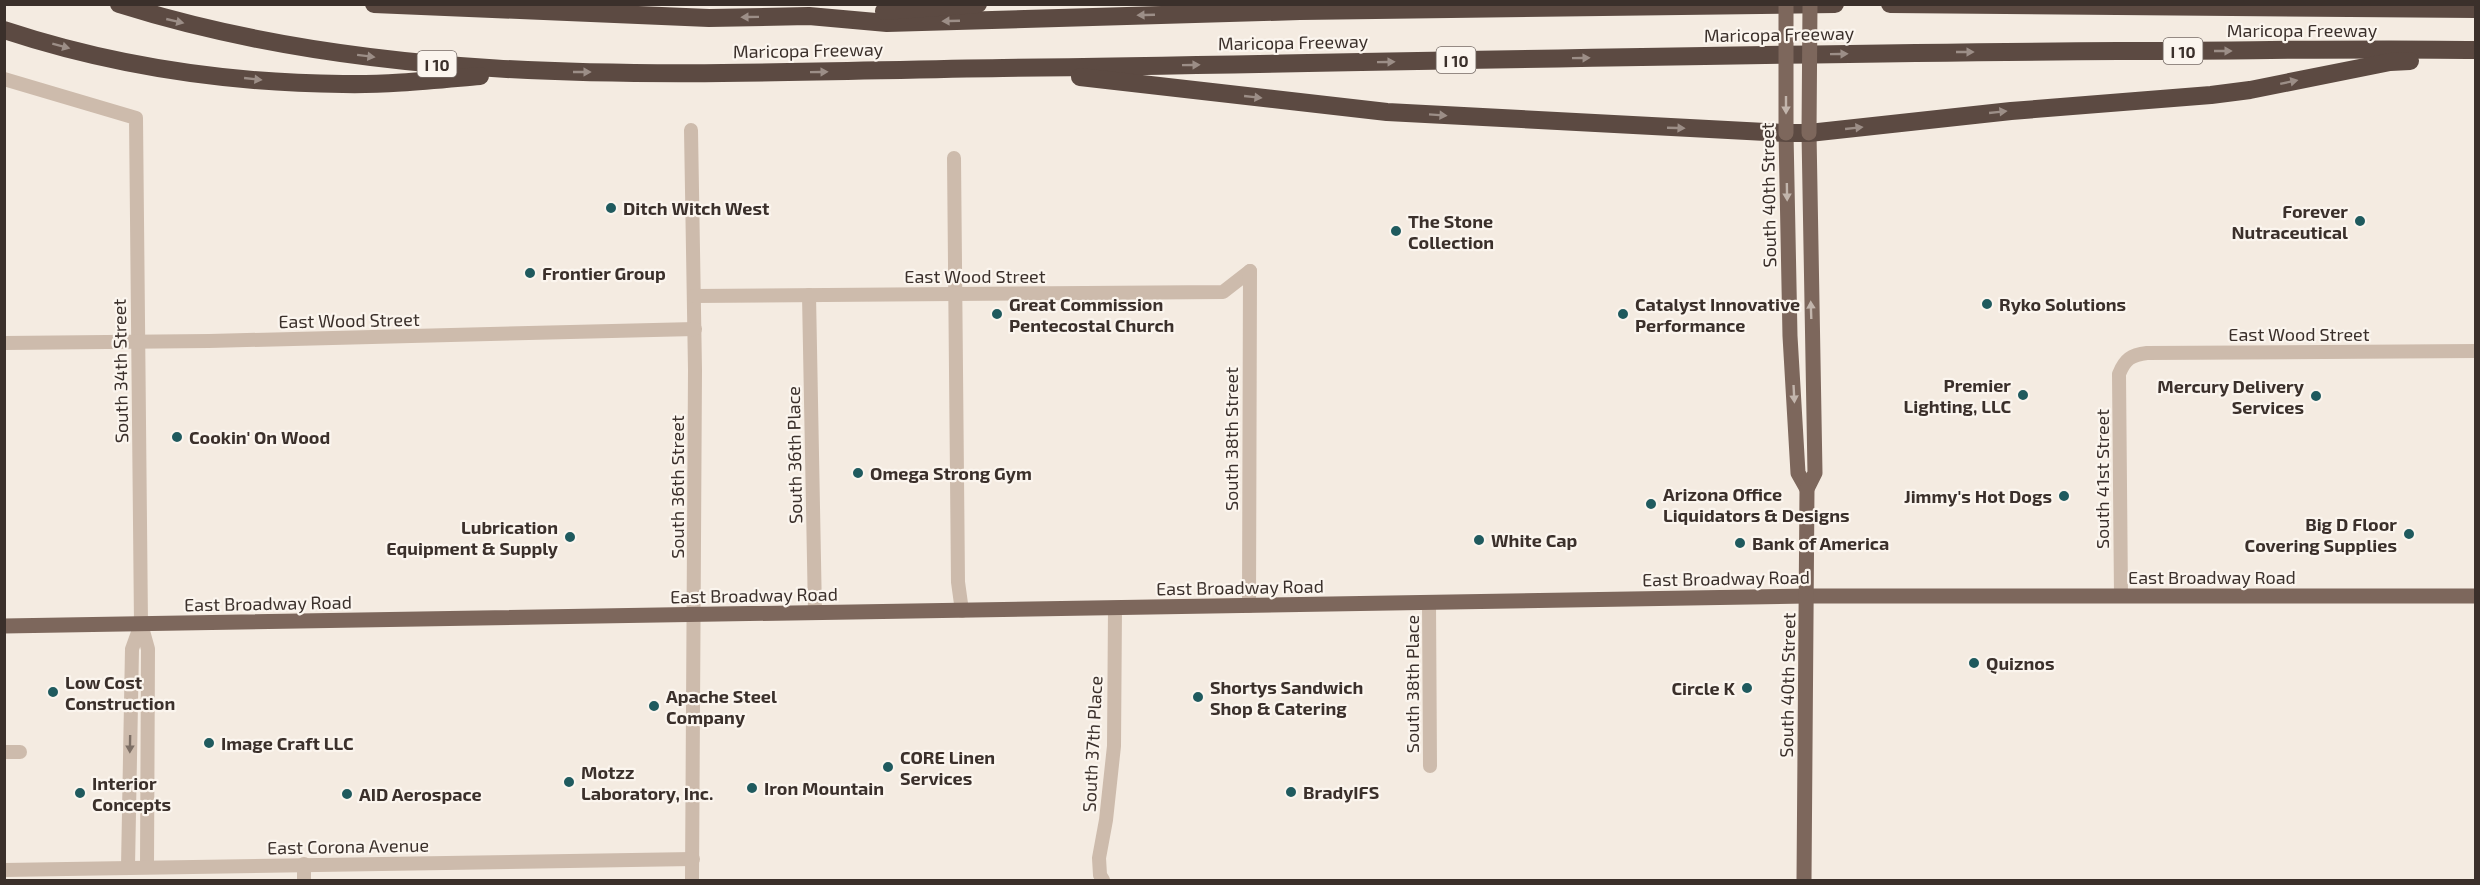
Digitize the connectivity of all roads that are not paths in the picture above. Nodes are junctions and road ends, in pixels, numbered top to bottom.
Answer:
1 (119, 4) edge
2 (374, 4) edge
3 (978, 4) edge
4 (1786, 4) edge
5 (1810, 4) edge
6 (1835, 4) edge
7 (1890, 4) edge
8 (2119, 5) edge
9 (470, 6) edge
10 (2475, 9) edge
11 (809, 16) junction
12 (4, 30) edge
13 (2468, 50) edge
14 (1007, 68) junction
15 (537, 71) junction
16 (4, 79) edge
17 (691, 130) dead end
18 (1786, 133) junction
19 (1809, 133) junction
20 (954, 158) dead end
21 (1250, 272) joint
22 (955, 294) junction
23 (809, 295) junction
24 (694, 296) junction
25 (695, 329) junction
26 (137, 342) junction
27 (4, 344) edge
28 (2475, 351) edge
29 (2124, 361) joint
30 (1807, 489) junction
31 (1807, 596) junction
32 (2121, 596) junction
33 (2475, 596) edge
34 (1429, 603) junction
35 (1249, 606) junction
36 (1115, 608) junction
37 (962, 611) junction
38 (814, 614) junction
39 (695, 615) junction
40 (141, 624) junction
41 (4, 626) edge
42 (4, 752) edge
43 (20, 752) dead end
44 (1430, 766) dead end
45 (693, 859) junction
46 (304, 864) junction
47 (147, 866) junction
48 (128, 867) junction
49 (4, 870) edge
50 (304, 880) edge
51 (692, 880) edge
52 (1103, 880) edge
53 (1804, 880) edge

1 -> 15 highway, Maricopa Freeway / I 10
2 - 9 highway, Maricopa Freeway
3 - 11 highway
4 -> 18 main road, South 40th Street, bridge
5 - 19 main road, South 40th Street, bridge
6 -> 11 highway, Maricopa Freeway
7 - 8 highway, Maricopa Freeway
8 - 10 highway, Maricopa Freeway
11 -> 9 highway, Maricopa Freeway
12 -> 15 highway
14 -> 13 highway, Maricopa Freeway / I 10
19 -> 13 highway
15 -> 14 highway, Maricopa Freeway / I 10
14 -> 18 highway
16 - 26 street, South 34th Street
17 - 24 street, South 36th Street
18 - 19 highway
18 -> 30 main road, South 40th Street
30 -> 19 main road, South 40th Street
20 - 22 street
21 - 22 street, East Wood Street
21 - 35 street, South 38th Street
22 - 23 street, East Wood Street
22 - 37 street
23 - 24 street, East Wood Street
23 - 38 street, South 36th Place
24 - 25 street, South 36th Street
25 - 26 street, East Wood Street
25 - 39 street, South 36th Street
26 - 27 street, East Wood Street
26 - 40 street, South 34th Street
28 - 29 street, East Wood Street
29 - 32 street, South 41st Street
30 - 31 main road, South 40th Street
31 - 32 main road, East Broadway Road
31 - 34 main road, East Broadway Road
31 - 53 main road, South 40th Street
32 - 33 main road, East Broadway Road
34 - 35 main road, East Broadway Road
34 - 44 street, South 38th Place
35 - 36 main road, East Broadway Road
36 - 37 main road, East Broadway Road
36 - 52 street, South 37th Place
37 - 38 main road, East Broadway Road
38 - 39 main road, East Broadway Road
39 - 40 main road, East Broadway Road
39 - 45 street, South 36th Street
40 - 41 main road, East Broadway Road
40 - 47 street, South 34th Street
40 -> 48 street, South 34th Street
42 - 43 street
45 - 46 street, East Corona Avenue
45 - 51 street, South 36th Street
46 - 47 street, East Corona Avenue
46 - 50 street
47 - 48 street, East Corona Avenue
48 - 49 street, East Corona Avenue

